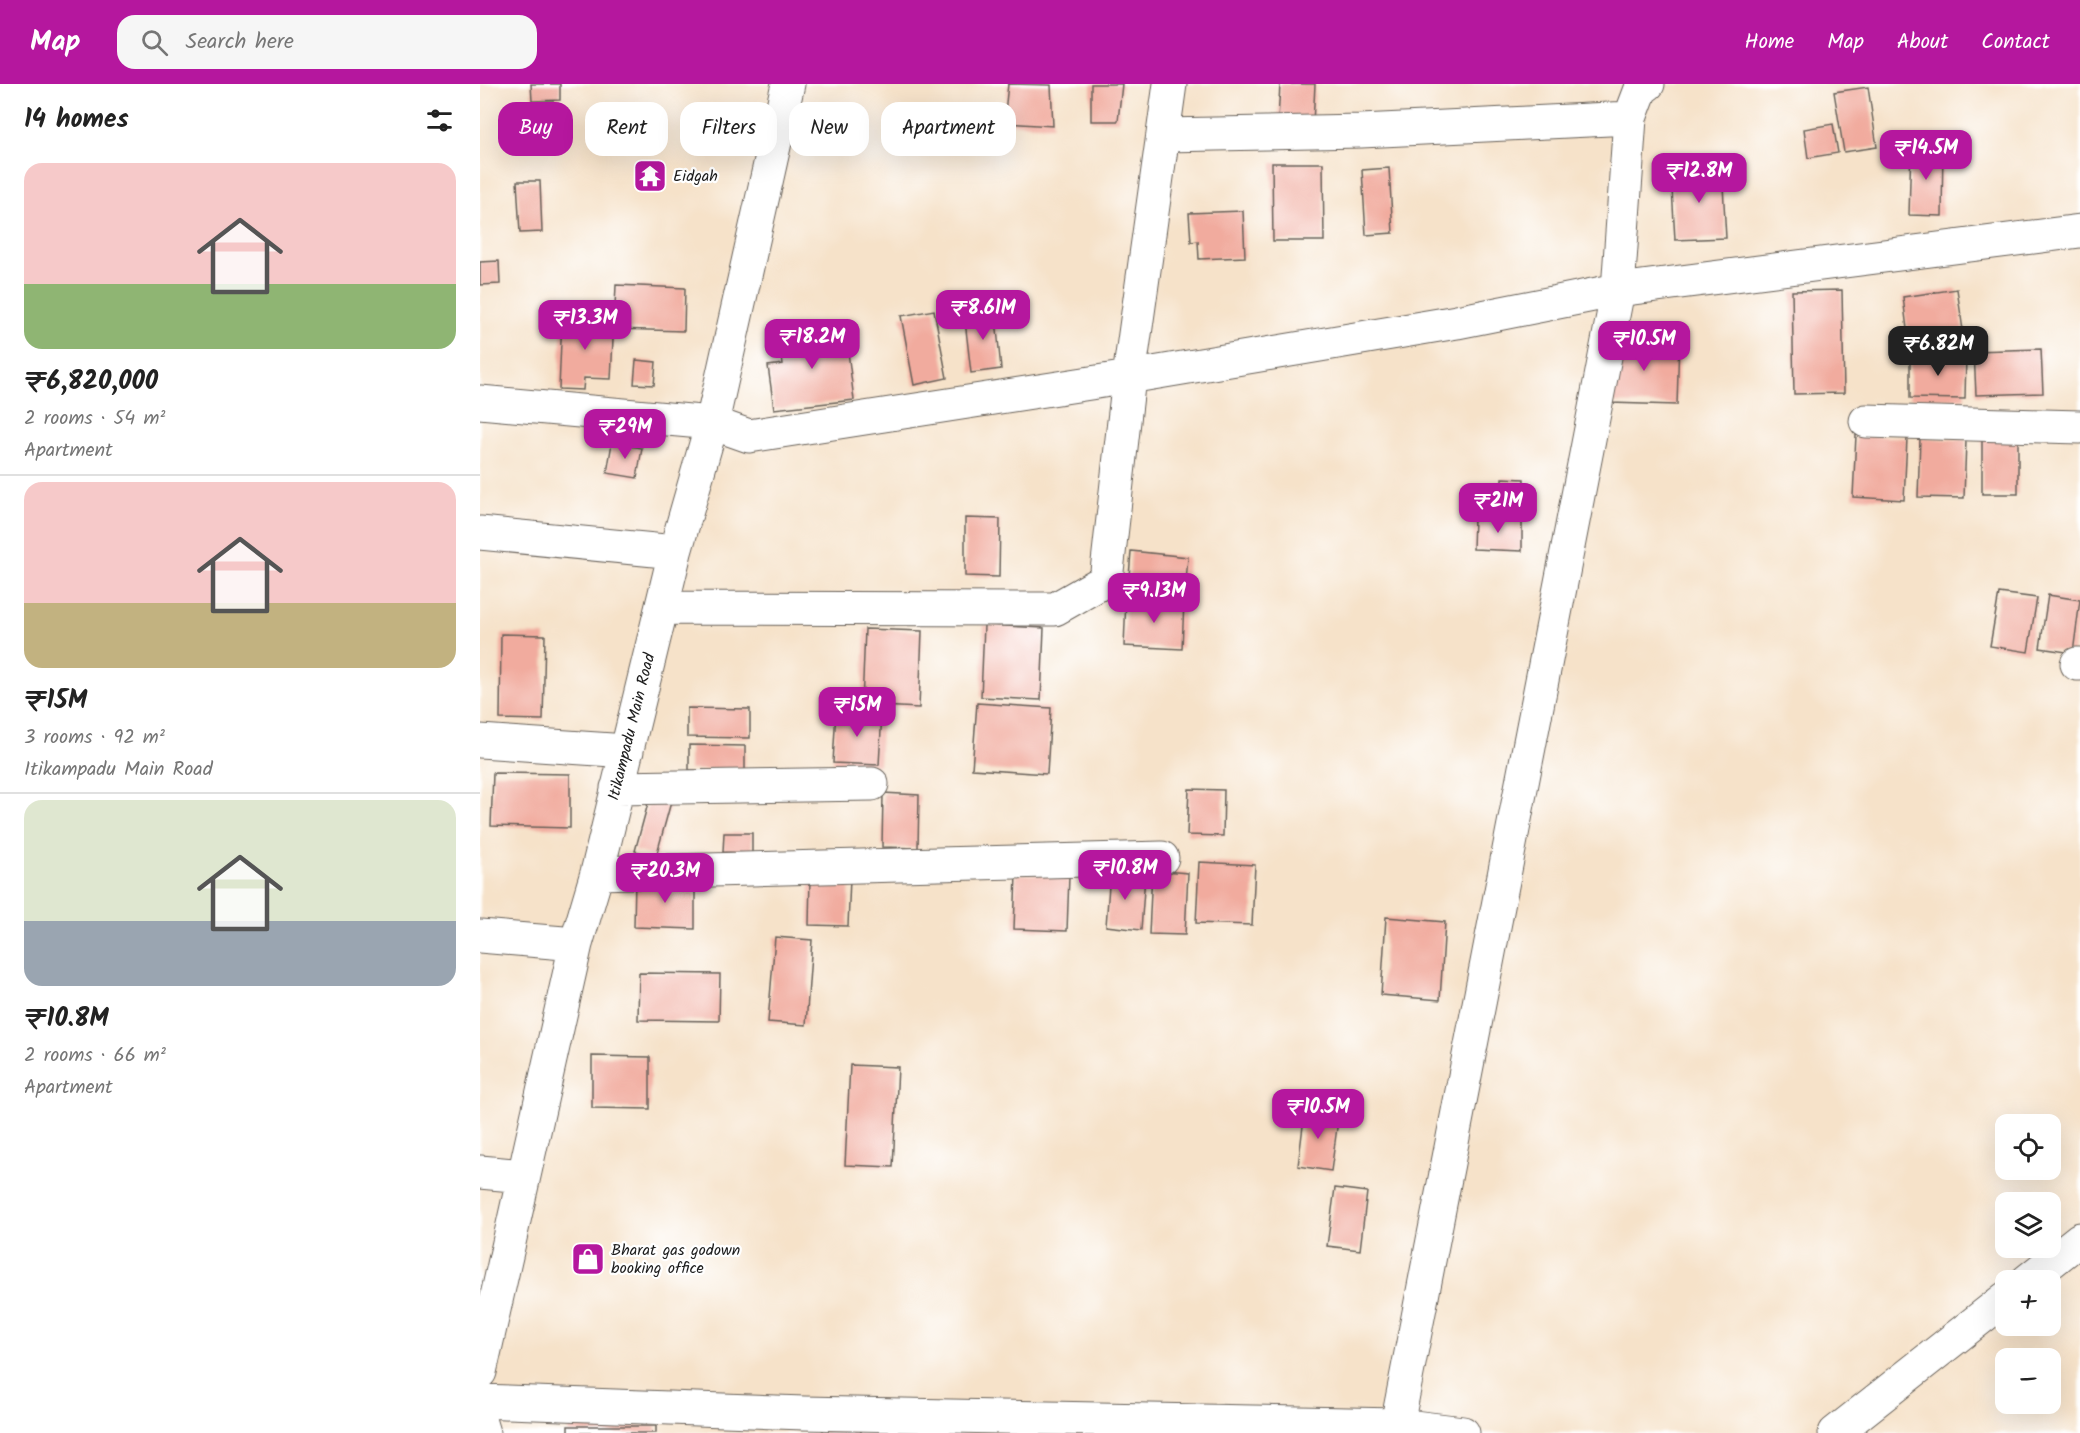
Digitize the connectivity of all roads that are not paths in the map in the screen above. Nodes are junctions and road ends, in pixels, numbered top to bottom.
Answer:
1 (788, 84) edge
2 (1170, 84) edge
3 (1648, 84) edge
4 (1630, 118) junction
5 (1164, 135) junction
6 (2080, 231) edge
7 (1618, 290) junction
8 (1129, 377) junction
9 (480, 402) edge
10 (1866, 421) dead end
11 (712, 423) junction
12 (2080, 427) edge
13 (480, 533) edge
14 (675, 552) junction
15 (662, 608) junction
16 (480, 741) edge
17 (627, 752) junction
18 (872, 784) dead end
19 (617, 788) junction
20 (1162, 858) dead end
21 (597, 873) junction
22 (480, 936) edge
23 (576, 944) junction
24 (480, 1172) edge
25 (524, 1176) junction
26 (2080, 1239) edge
27 (2041, 1270) edge
28 (1995, 1307) edge
29 (480, 1372) edge
30 (480, 1401) edge
31 (480, 1423) edge
32 (804, 1423) edge
33 (1397, 1425) junction
34 (1355, 1429) edge
35 (483, 1433) edge
36 (1463, 1433) edge
37 (1834, 1433) edge

1 - 11 street, Itikampadu Main Road
2 - 5 street
3 - 4 street
4 - 5 street
4 - 7 street
5 - 8 street
6 - 7 street
7 - 8 street
7 - 33 street
8 - 11 street
8 - 15 street
9 - 11 street
10 - 12 street
11 - 14 street, Itikampadu Main Road
13 - 14 street
14 - 15 street, Itikampadu Main Road
15 - 17 street, Itikampadu Main Road
16 - 17 street
17 - 19 street, Itikampadu Main Road
18 - 19 street
19 - 21 street, Itikampadu Main Road
20 - 21 street
21 - 23 street, Itikampadu Main Road
22 - 23 street
23 - 25 street, Itikampadu Main Road
24 - 25 street
25 - 29 street, Itikampadu Main Road
26 - 27 street
28 - 37 street
30 - 32 street
31 - 35 street
32 - 34 street
33 - 34 street
33 - 36 street

